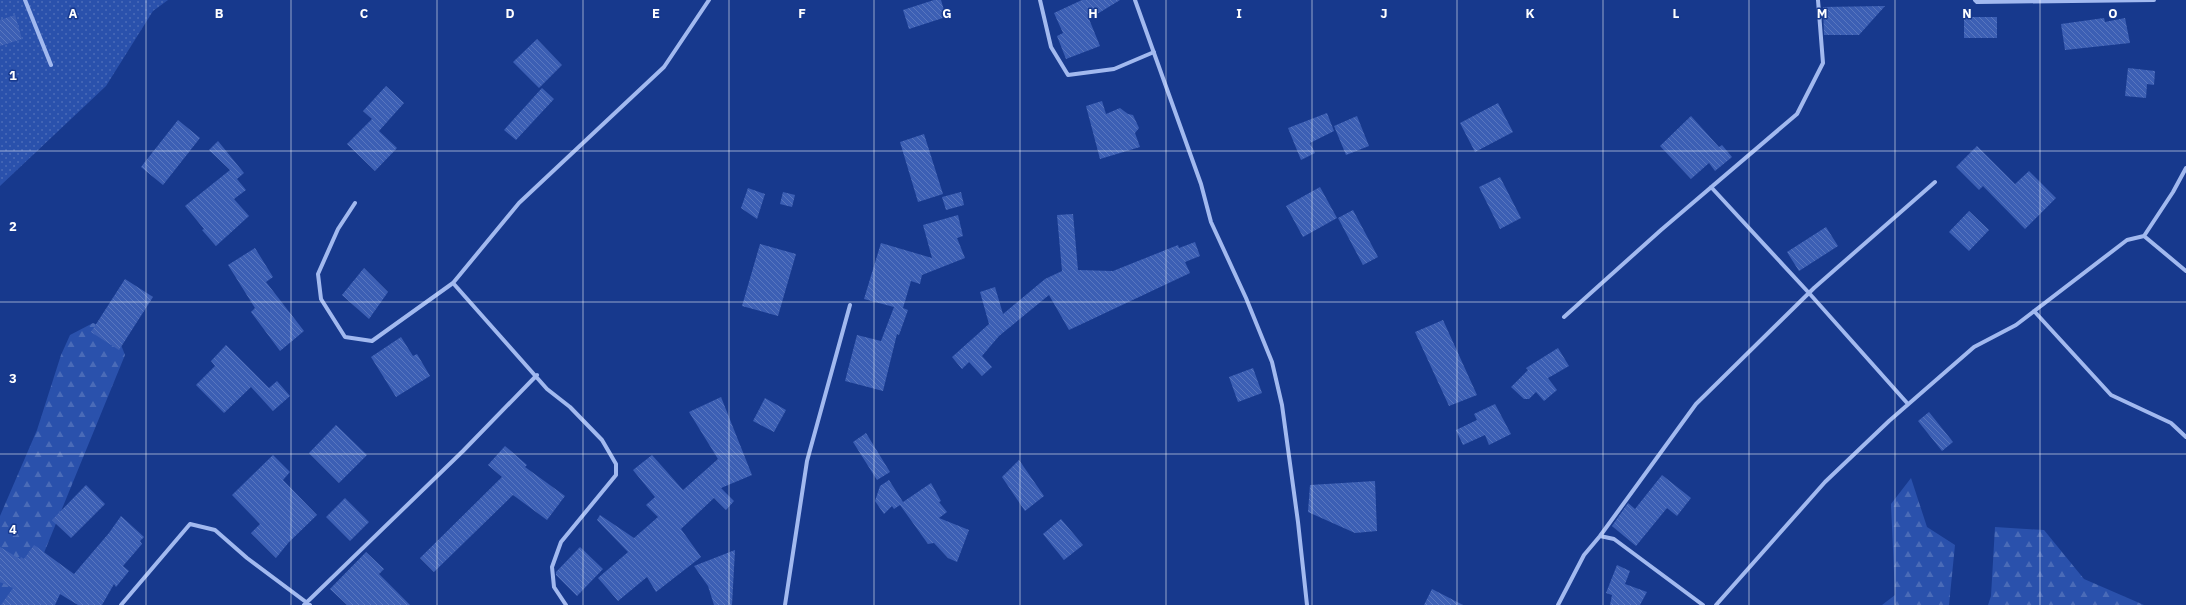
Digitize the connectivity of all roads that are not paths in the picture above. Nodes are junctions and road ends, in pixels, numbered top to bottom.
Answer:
1 (25, 0) edge
2 (709, 0) edge
3 (1040, 0) edge
4 (1136, 0) edge
5 (1818, 0) edge
6 (1974, 0) edge
7 (2154, 0) edge
8 (2079, 1) edge
9 (1154, 52) junction
10 (51, 65) dead end
11 (2186, 168) edge
12 (1935, 182) dead end
13 (1711, 187) junction
14 (355, 203) dead end
15 (2144, 236) junction
16 (2186, 272) edge
17 (453, 283) junction
18 (1809, 292) junction
19 (850, 305) dead end
20 (2034, 311) junction
21 (1564, 318) dead end
22 (537, 376) junction
23 (1908, 404) junction
24 (2186, 437) edge
25 (1600, 536) junction
26 (307, 604) edge
27 (121, 605) edge
28 (566, 605) edge
29 (785, 605) edge
30 (1307, 605) edge
31 (1558, 605) edge
32 (1703, 605) edge
33 (1716, 605) edge

1 - 10 street
2 - 17 street
3 - 9 street
4 - 9 street
5 - 13 street
6 - 8 street
7 - 8 street
9 - 30 street
11 - 15 street
12 - 18 street
13 - 18 street
13 - 21 street
14 - 17 street
15 - 16 street
15 - 20 street
17 - 22 street
18 - 23 street
18 - 25 street
19 - 29 street
20 - 23 street
20 - 24 street
22 - 26 street
22 - 28 street
23 - 33 street
25 - 31 street
25 - 32 street
26 - 27 street

